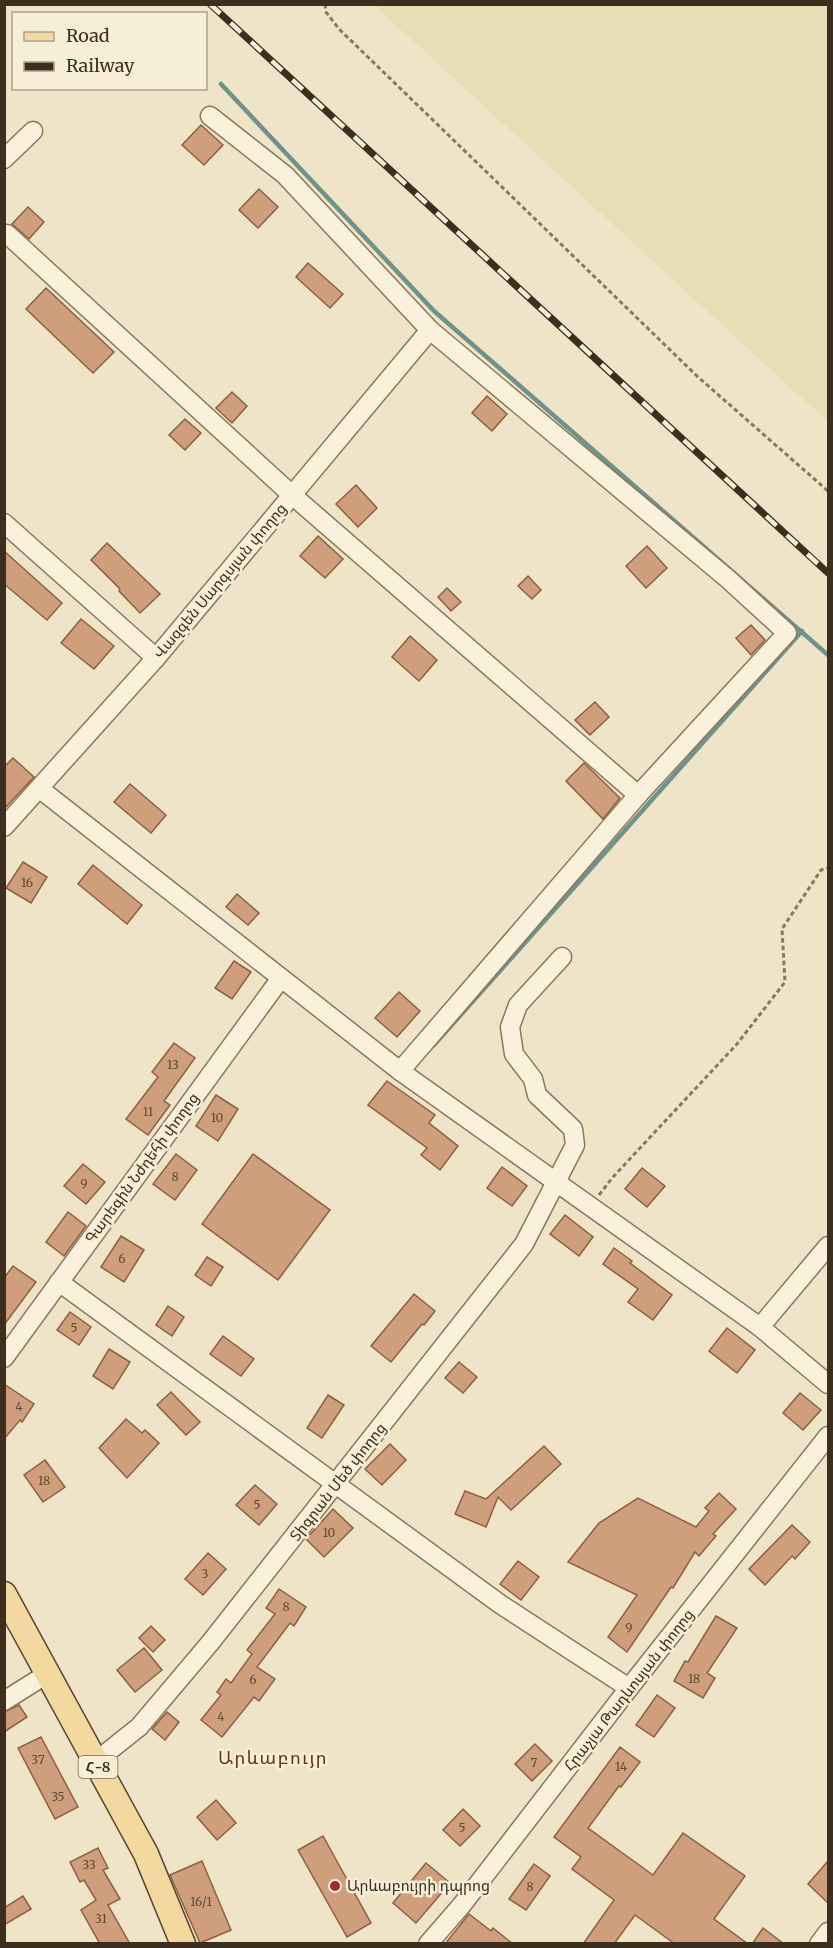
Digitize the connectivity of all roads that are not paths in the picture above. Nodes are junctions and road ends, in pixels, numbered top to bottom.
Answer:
1 (210, 116) dead end
2 (33, 131) dead end
3 (4, 159) edge
4 (7, 234) dead end
5 (430, 330) junction
6 (292, 495) junction
7 (4, 523) edge
8 (156, 658) junction
9 (40, 789) junction
10 (638, 795) junction
11 (4, 827) edge
12 (562, 957) dead end
13 (281, 978) junction
14 (400, 1071) junction
15 (557, 1181) junction
16 (828, 1246) edge
17 (59, 1282) junction
18 (760, 1327) junction
19 (4, 1358) edge
20 (828, 1384) edge
21 (828, 1436) edge
22 (337, 1484) junction
23 (4, 1594) edge
24 (47, 1674) junction
25 (629, 1688) junction
26 (4, 1701) edge
27 (95, 1762) junction
28 (828, 1932) edge
29 (183, 1944) edge
30 (428, 1944) edge
31 (819, 1944) edge

1 - 5 street
2 - 3 street
4 - 6 street
5 - 6 street, Վազգեն Սարգսյան փողոց
5 - 10 street
6 - 8 street, Վազգեն Սարգսյան փողոց
6 - 10 street
7 - 8 street
8 - 9 street, Վազգեն Սարգսյան փողոց
9 - 11 street, Վազգեն Սարգսյան փողոց
9 - 13 street
10 - 14 street
12 - 15 street, Տիգրան Մեծ փողոց
13 - 14 street
13 - 17 street, Գարեգին Նժդեհի փողոց
14 - 15 street
15 - 18 street
15 - 22 street, Տիգրան Մեծ փողոց
16 - 18 street
17 - 19 street, Գարեգին Նժդեհի փողոց
17 - 22 street
18 - 20 street
21 - 25 street, Հրաչյա Թադևոսյան փողոց
22 - 25 street
22 - 27 street, Տիգրան Մեծ փողոց
23 - 24 main road, Հ-8
24 - 26 street
24 - 27 main road, Հ-8
25 - 30 street, Հրաչյա Թադևոսյան փողոց
27 - 29 main road, Հ-8
28 - 31 street

